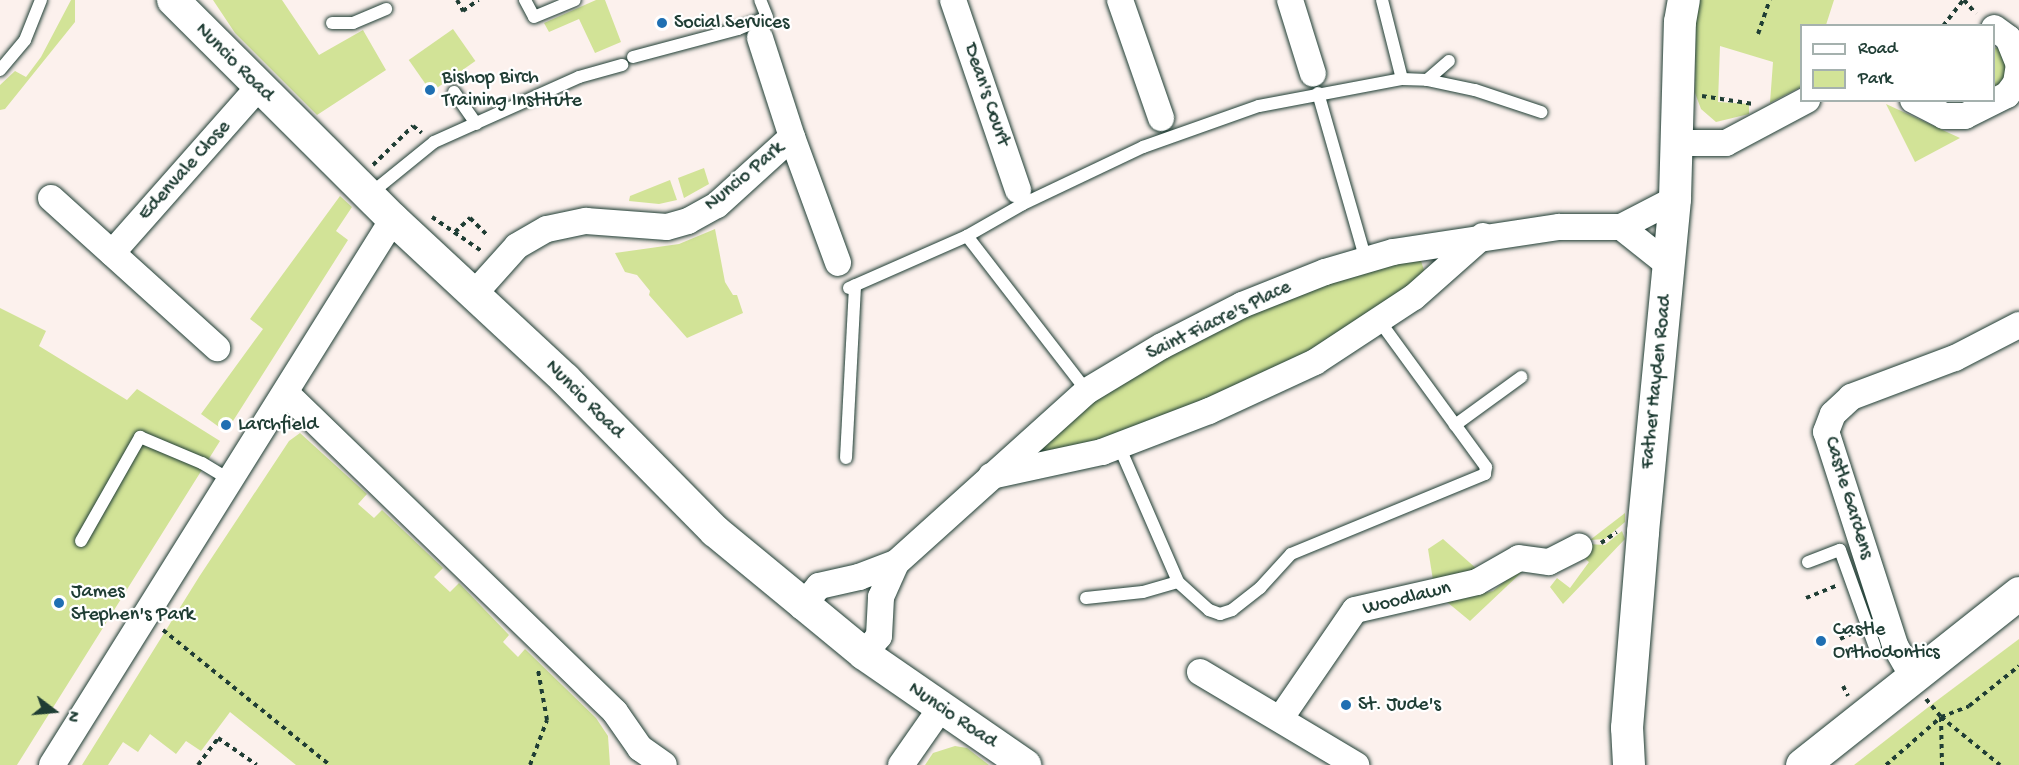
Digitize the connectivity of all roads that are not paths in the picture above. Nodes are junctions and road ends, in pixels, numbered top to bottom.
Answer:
1 (40, 0) edge
2 (525, 0) edge
3 (575, 0) edge
4 (760, 0) edge
5 (953, 0) edge
6 (1120, 0) edge
7 (1290, 0) edge
8 (1382, 0) edge
9 (176, 1) edge
10 (386, 9) dead end
11 (1682, 11) edge
12 (332, 23) dead end
13 (1995, 30) edge
14 (760, 38) dead end
15 (633, 57) dead end
16 (1449, 61) dead end
17 (622, 65) dead end
18 (0, 70) edge
19 (1402, 79) junction
20 (1427, 80) junction
21 (1315, 84) junction
22 (258, 88) junction
23 (454, 93) dead end
24 (1995, 101) edge
25 (1803, 102) edge
26 (1918, 102) edge
27 (1993, 102) edge
28 (1541, 112) dead end
29 (1161, 118) dead end
30 (476, 124) junction
31 (792, 137) junction
32 (1677, 143) junction
33 (362, 189) junction
34 (1018, 190) dead end
35 (51, 198) dead end
36 (1675, 199) junction
37 (393, 219) junction
38 (1620, 227) junction
39 (967, 236) junction
40 (1483, 236) junction
41 (112, 253) junction
42 (1366, 260) junction
43 (838, 263) dead end
44 (1669, 265) junction
45 (474, 294) junction
46 (1379, 320) junction
47 (2019, 325) edge
48 (217, 348) dead end
49 (1521, 377) dead end
50 (1088, 391) junction
51 (287, 394) junction
52 (1455, 425) junction
53 (1119, 446) junction
54 (846, 458) dead end
55 (989, 477) junction
56 (232, 481) junction
57 (81, 541) dead end
58 (1578, 547) dead end
59 (1808, 562) dead end
60 (896, 563) junction
61 (1178, 582) junction
62 (2019, 593) edge
63 (1086, 598) dead end
64 (1870, 602) junction
65 (802, 607) junction
66 (1875, 647) dead end
67 (864, 654) junction
68 (1200, 672) dead end
69 (1912, 675) junction
70 (940, 709) junction
71 (1280, 719) junction
72 (635, 757) edge
73 (52, 765) edge
74 (664, 765) edge
75 (901, 765) edge
76 (1025, 765) edge
77 (1356, 765) edge
78 (1629, 765) edge
79 (1802, 765) edge

1 - 18 lane
2 - 3 lane
4 - 15 lane
5 - 34 street, Dean's Court
6 - 29 street
7 - 21 street
8 - 19 lane
9 - 22 street, Nuncio Road
10 - 12 lane
11 - 32 street, Father Hayden Road
13 - 24 street
14 - 31 street, Nuncio Park
16 - 20 lane
17 - 30 lane
19 - 20 lane
19 - 21 lane
20 - 28 lane
21 - 39 lane
21 - 42 lane
22 - 33 street, Nuncio Road
22 - 41 street, Edenvale Close
23 - 30 lane
25 - 32 street
26 - 27 street
30 - 33 lane
31 - 43 street, Nuncio Park
31 - 45 street, Nuncio Park
32 - 36 street, Father Hayden Road
33 - 37 street, Nuncio Road
35 - 41 street
36 - 38 street, Saint Fiacre's Place
36 - 44 street, Father Hayden Road
37 - 45 street, Nuncio Road
37 - 51 street
38 - 40 street, Saint Fiacre's Place
38 - 44 street
39 - 50 lane
39 - 54 lane
40 - 42 street, Saint Fiacre's Place
40 - 46 street, Saint Fiacre's Place
41 - 48 street
42 - 50 street, Saint Fiacre's Place
44 - 78 street, Father Hayden Road
45 - 65 street, Nuncio Road
46 - 52 lane
46 - 53 street, Saint Fiacre's Place
47 - 64 street, Castle Gardens
49 - 52 lane
50 - 55 street, Saint Fiacre's Place
51 - 56 street
51 - 72 street
52 - 61 lane
53 - 55 street, Saint Fiacre's Place
53 - 61 lane
55 - 60 street, Saint Fiacre's Place
56 - 57 lane
56 - 73 street
58 - 71 street, Woodlawn
59 - 64 lane
60 - 65 street, Saint Fiacre's Place
60 - 67 street, Saint Fiacre's Place
61 - 63 lane
62 - 69 main road
64 - 66 lane
64 - 69 street, Castle Gardens
65 - 67 street, Nuncio Road
67 - 70 street, Nuncio Road
68 - 71 street
69 - 79 main road
70 - 75 street
70 - 76 street, Nuncio Road
71 - 77 street
72 - 74 street

